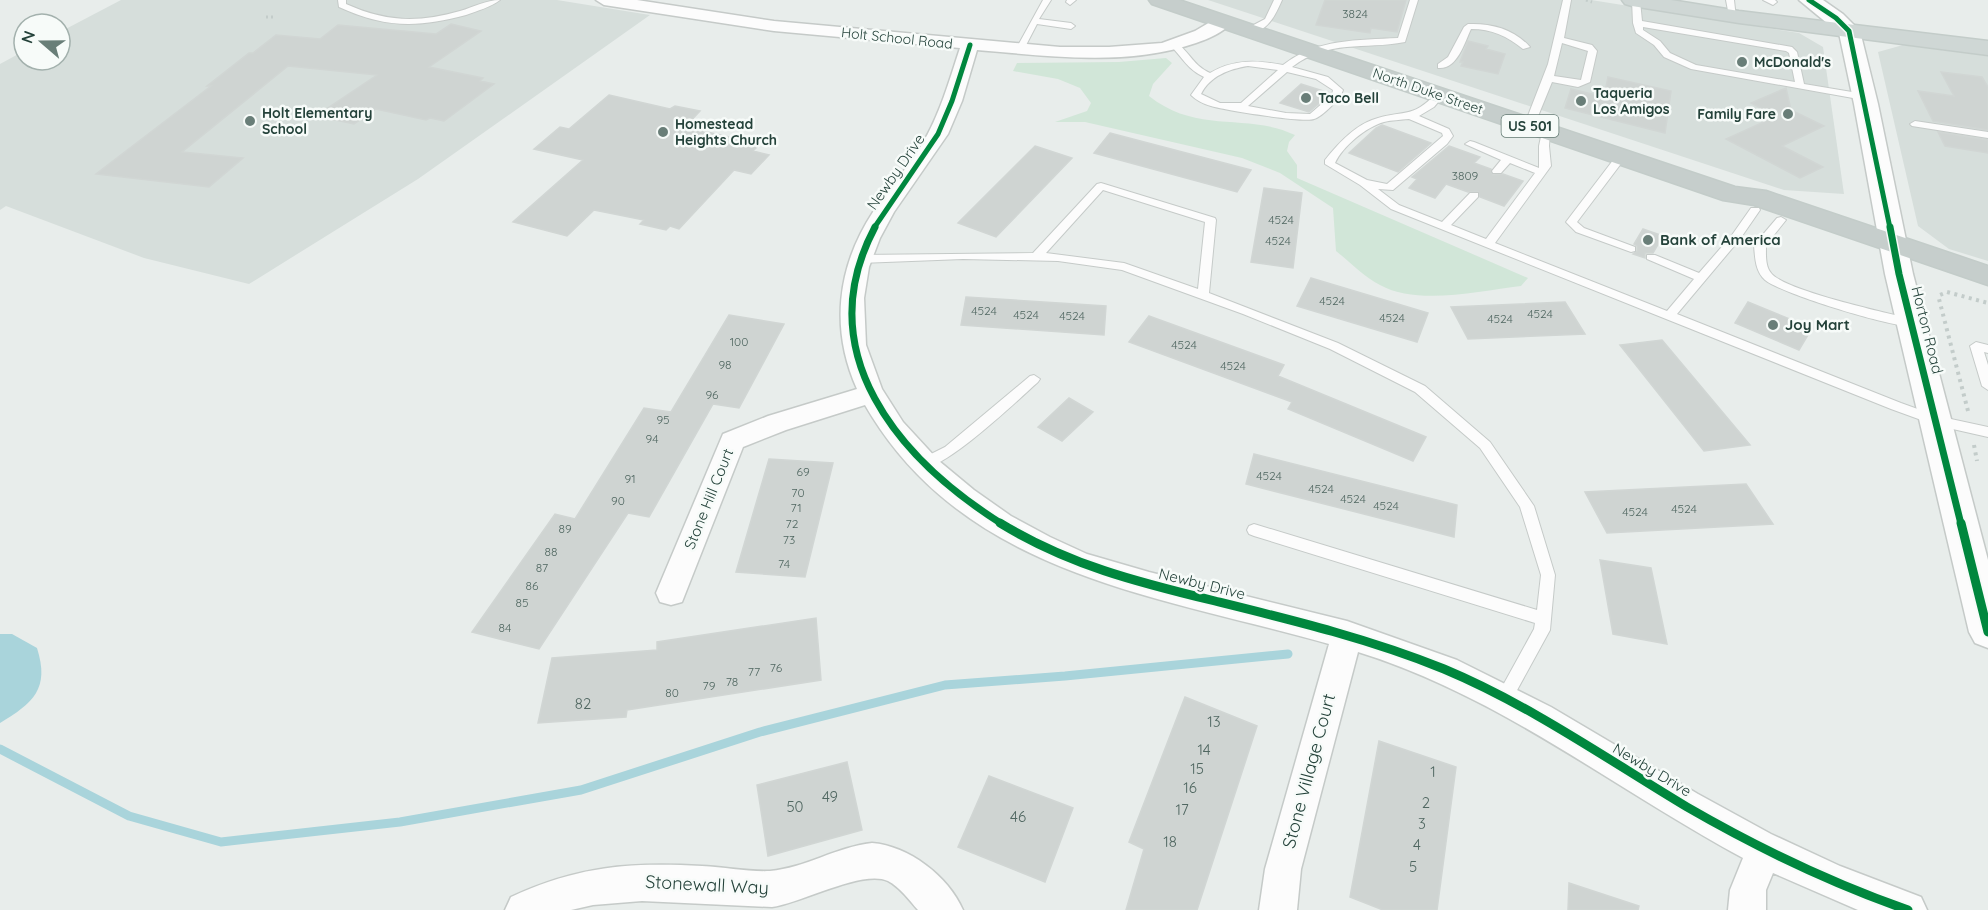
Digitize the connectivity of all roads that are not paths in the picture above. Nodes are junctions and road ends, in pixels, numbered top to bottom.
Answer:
1 (342, 0) edge
2 (496, 0) edge
3 (604, 0) edge
4 (1047, 0) edge
5 (1159, 0) edge
6 (1278, 0) edge
7 (1414, 0) edge
8 (1567, 0) edge
9 (1634, 0) edge
10 (1809, 0) edge
11 (1731, 8) edge
12 (1034, 21) junction
13 (1223, 22) junction
14 (1637, 23) junction
15 (1071, 26) dead end
16 (1249, 30) junction
17 (1849, 32) junction
18 (1559, 40) junction
19 (970, 45) junction
20 (1174, 45) junction
21 (1526, 47) dead end
22 (1988, 48) edge
23 (1020, 50) junction
24 (1311, 51) junction
25 (1441, 66) dead end
26 (1284, 68) junction
27 (1210, 76) junction
28 (1548, 78) junction
29 (1800, 86) junction
30 (1439, 95) junction
31 (1864, 97) junction
32 (1236, 107) junction
33 (1410, 116) junction
34 (1915, 124) dead end
35 (1538, 129) junction
36 (1988, 135) edge
37 (1470, 144) dead end
38 (1621, 157) junction
39 (1508, 159) junction
40 (1497, 171) dead end
41 (1541, 172) junction
42 (1364, 183) junction
43 (1474, 195) dead end
44 (1732, 195) junction
45 (1755, 210) junction
46 (1781, 220) junction
47 (1444, 226) junction
48 (1488, 244) junction
49 (1631, 249) dead end
50 (1895, 253) junction
51 (1037, 256) junction
52 (1651, 257) dead end
53 (860, 259) junction
54 (1988, 276) edge
55 (1702, 278) junction
56 (1988, 293) edge
57 (1203, 296) junction
58 (1669, 316) junction
59 (1911, 323) junction
60 (1988, 349) edge
61 (1034, 379) dead end
62 (1988, 386) edge
63 (872, 394) junction
64 (1935, 420) junction
65 (1988, 432) edge
66 (924, 464) junction
67 (1254, 530) dead end
68 (671, 593) dead end
69 (1544, 620) junction
70 (1988, 632) edge
71 (1347, 634) junction
72 (1504, 698) junction
73 (1764, 849) junction
74 (936, 907) edge
75 (524, 910) edge
76 (1278, 910) edge
77 (1747, 910) edge
78 (1908, 910) edge

1 - 2 lane
3 - 19 street, Holt School Road
4 - 12 lane
5 - 13 highway, North Duke Street / US 501
6 - 16 lane
7 - 24 lane
8 - 18 lane
9 - 11 main road
9 - 14 lane
10 - 17 street
11 - 17 main road
12 - 15 lane
12 - 23 lane
13 - 16 highway, North Duke Street / US 501
13 - 20 street, Holt School Road
14 - 29 lane
14 - 29 lane
16 - 24 highway, North Duke Street / US 501
17 - 22 main road
17 - 31 street, Horton Road
18 - 28 lane
18 - 28 lane
19 - 23 street, Holt School Road
19 - 53 street, Newby Drive
20 - 23 street, Holt School Road
20 - 27 lane
21 - 25 lane
24 - 26 lane
24 - 30 highway, North Duke Street / US 501
26 - 27 lane
26 - 32 lane
26 - 32 lane
27 - 32 lane
28 - 35 lane
29 - 31 lane
30 - 33 lane
30 - 35 highway, North Duke Street / US 501
31 - 50 street, Horton Road
33 - 42 lane
33 - 42 lane
34 - 36 lane
35 - 38 highway, North Duke Street / US 501
35 - 41 lane
37 - 39 lane
38 - 44 highway, North Duke Street / US 501
38 - 49 lane
39 - 40 lane
39 - 41 lane
41 - 48 lane
42 - 47 lane
43 - 47 lane
44 - 45 highway, North Duke Street / US 501
44 - 50 highway, North Duke Street / US 501
45 - 46 highway, North Duke Street / US 501
45 - 55 lane
46 - 50 highway, North Duke Street / US 501
46 - 59 lane
47 - 48 lane
48 - 58 lane
50 - 54 highway, North Duke Street / US 501
50 - 56 highway, North Duke Street / US 501
50 - 59 street, Horton Road
51 - 53 lane
51 - 57 lane
51 - 57 lane
52 - 55 lane
53 - 63 street, Newby Drive
55 - 58 lane
57 - 69 lane
58 - 64 lane
59 - 64 street, Horton Road
60 - 62 lane
61 - 66 lane
63 - 66 street, Newby Drive
63 - 68 street, Stone Hill Court
64 - 65 lane
64 - 70 street, Horton Road
66 - 71 street, Newby Drive
67 - 69 lane
69 - 72 lane
71 - 72 street, Newby Drive
71 - 76 street, Stone Village Court
72 - 73 street, Newby Drive
73 - 77 street
73 - 78 street, Newby Drive
74 - 75 street, Stonewall Way

